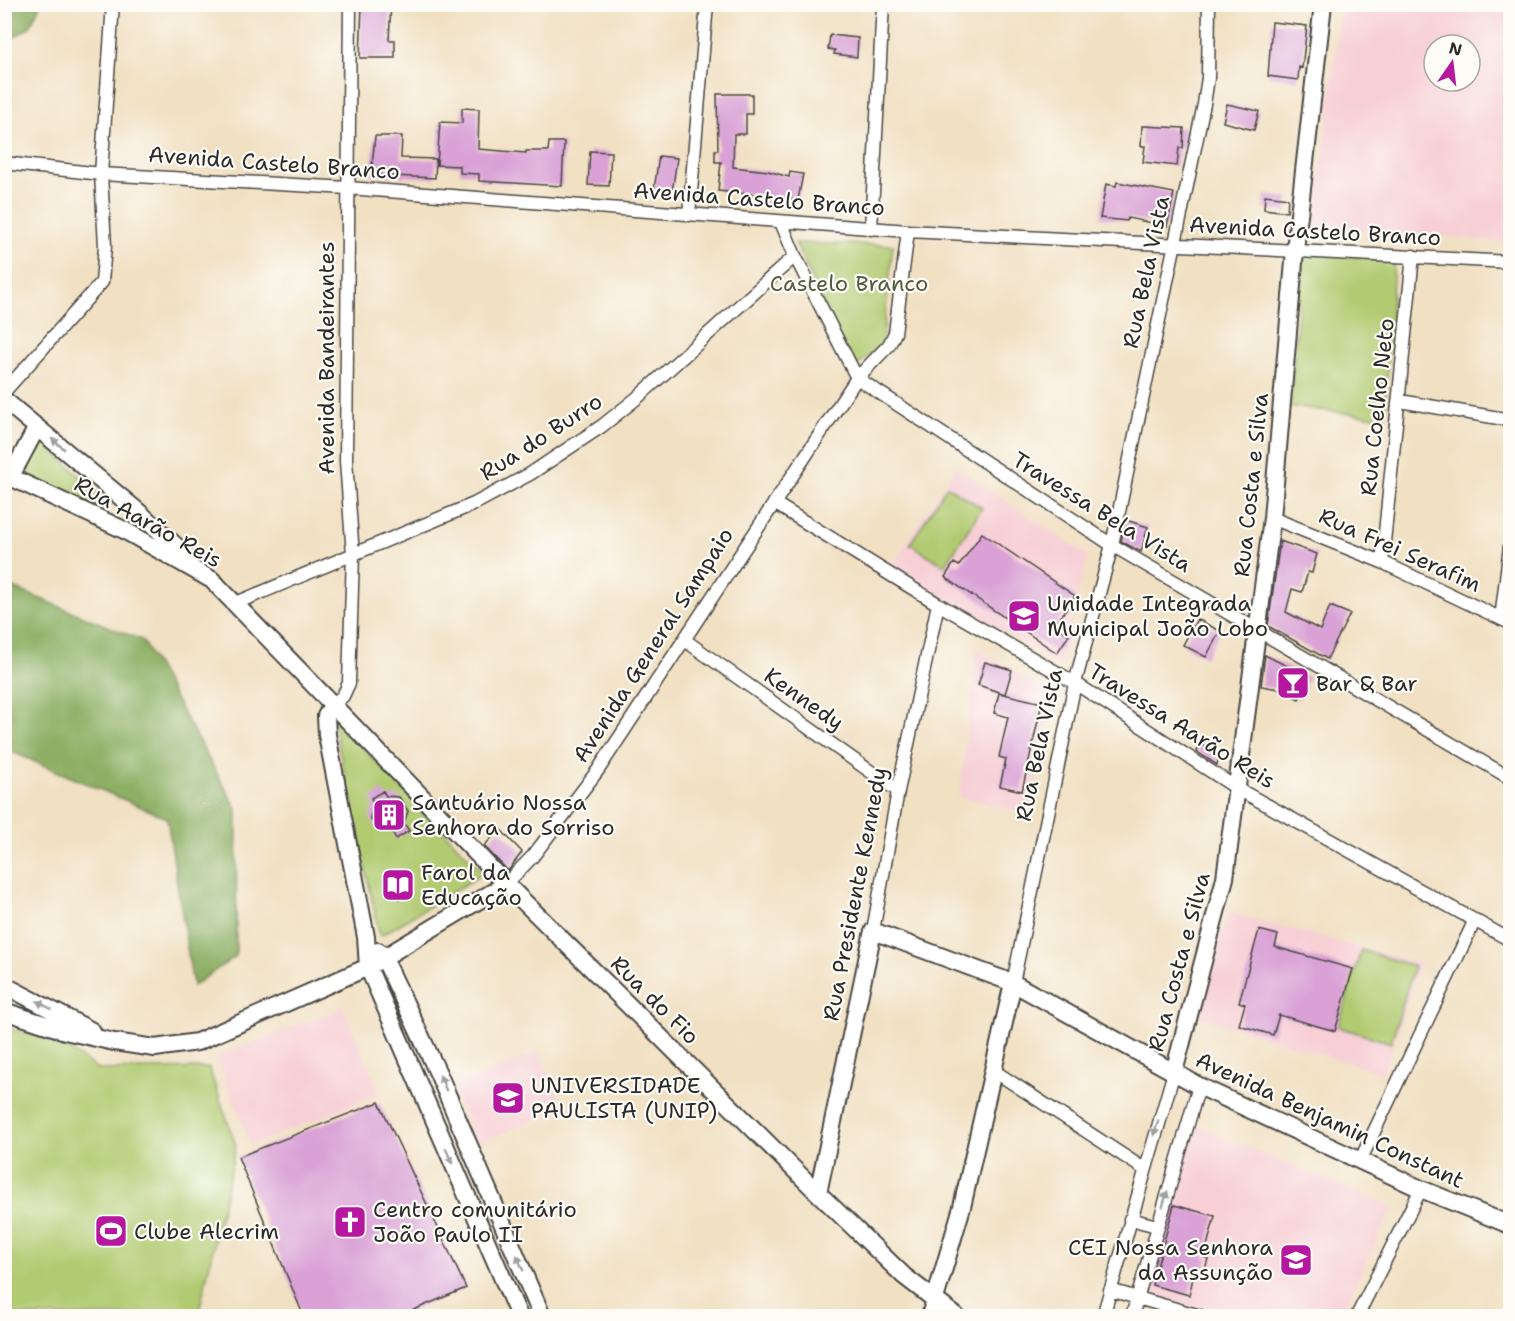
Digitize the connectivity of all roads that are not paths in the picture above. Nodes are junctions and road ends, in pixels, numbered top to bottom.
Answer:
1 (113, 4) edge
2 (350, 4) edge
3 (707, 4) edge
4 (883, 4) edge
5 (1209, 4) edge
6 (1323, 4) edge
7 (4, 163) edge
8 (101, 174) junction
9 (348, 188) junction
10 (689, 215) junction
11 (781, 222) junction
12 (871, 229) junction
13 (908, 231) junction
14 (1175, 245) junction
15 (1295, 250) junction
16 (795, 256) junction
17 (1413, 256) junction
18 (1510, 262) edge
19 (857, 378) junction
20 (4, 392) edge
21 (4, 400) edge
22 (1400, 401) junction
23 (1510, 420) edge
24 (37, 427) junction
25 (8, 475) edge
26 (774, 503) junction
27 (1272, 518) junction
28 (1112, 545) junction
29 (1510, 546) edge
30 (353, 555) junction
31 (1382, 562) junction
32 (212, 580) junction
33 (236, 603) junction
34 (938, 604) junction
35 (1506, 621) edge
36 (1256, 631) junction
37 (686, 642) junction
38 (1075, 683) junction
39 (332, 705) junction
40 (1510, 778) edge
41 (1238, 789) junction
42 (898, 790) junction
43 (506, 884) junction
44 (1475, 920) junction
45 (873, 931) junction
46 (366, 937) junction
47 (1510, 940) edge
48 (384, 958) junction
49 (368, 967) junction
50 (336, 982) junction
51 (1013, 983) junction
52 (4, 985) edge
53 (386, 1009) junction
54 (4, 1011) edge
55 (114, 1042) junction
56 (994, 1071) junction
57 (1174, 1072) junction
58 (1199, 1086) junction
59 (1360, 1161) junction
60 (1144, 1169) junction
61 (1421, 1189) junction
62 (818, 1193) junction
63 (1130, 1219) junction
64 (1510, 1225) edge
65 (1157, 1226) junction
66 (1110, 1290) junction
67 (534, 1296) junction
68 (1137, 1298) junction
69 (934, 1299) junction
70 (516, 1310) edge
71 (542, 1317) edge
72 (930, 1317) edge
73 (956, 1317) edge
74 (1102, 1317) edge
75 (1132, 1317) edge
76 (1200, 1317) edge
77 (1357, 1317) edge

1 - 8 street
2 - 9 street, Avenida Bandeirantes
3 - 10 street
4 - 12 street
5 - 14 street, Rua Bela Vista
6 - 15 street, Rua Costa e Silva
7 - 8 street, Avenida Castelo Branco
8 - 9 street, Avenida Castelo Branco
8 - 20 street
9 - 10 street, Avenida Castelo Branco
9 - 30 street, Avenida Bandeirantes
10 - 11 street, Avenida Castelo Branco
11 - 12 street, Avenida Castelo Branco
11 - 16 street
12 - 13 street, Avenida Castelo Branco
13 - 14 street, Avenida Castelo Branco
13 - 19 street, Avenida General Sampaio
14 - 15 street, Avenida Castelo Branco
14 - 28 street, Rua Bela Vista
15 - 17 street, Avenida Castelo Branco
15 - 27 street, Rua Costa e Silva
16 - 19 street, Travessa Bela Vista
16 - 30 street, Rua do Burro
17 - 18 street, Avenida Castelo Branco
17 - 22 street, Rua Coelho Neto
19 - 26 street, Avenida General Sampaio
19 - 28 street, Travessa Bela Vista
21 - 24 street
22 - 23 street
22 - 31 street, Rua Coelho Neto
24 - 25 street
32 -> 24 street
25 - 32 street, Rua Aarão Reis
26 - 34 street, Travessa Aarão Reis
26 - 37 street, Avenida General Sampaio
27 - 31 street, Rua Frei Serafim
27 - 36 street, Rua Costa e Silva
28 - 36 street, Travessa Bela Vista
28 - 38 street, Rua Bela Vista
29 - 35 street
30 - 33 street, Rua do Burro
30 - 39 street, Avenida Bandeirantes
31 - 35 street, Rua Frei Serafim
32 - 33 street, Rua Aarão Reis
33 - 39 street, Rua Aarão Reis
34 - 38 street, Travessa Aarão Reis
34 - 42 street, Rua Presidente Kennedy
36 - 40 street, Travessa Bela Vista
36 - 41 street, Rua Costa e Silva
37 - 42 street, Kennedy
37 - 43 street, Avenida General Sampaio
38 - 41 street, Travessa Aarão Reis
38 - 51 street, Rua Bela Vista
39 - 43 street, Rua do Fio
39 - 46 street
41 - 44 street, Travessa Aarão Reis
41 - 57 street, Rua Costa e Silva
42 - 45 street, Rua Presidente Kennedy
43 - 48 street, Avenida General Sampaio
43 - 62 street, Rua do Fio
44 - 47 street, Travessa Aarão Reis
44 - 59 street
45 - 51 street, Avenida Benjamin Constant
45 - 62 street, Rua Presidente Kennedy
46 - 48 street
46 - 49 street
48 - 49 street, Avenida General Sampaio
67 -> 48 street
49 - 50 street, Avenida General Sampaio
49 - 53 street
50 - 53 street
50 - 55 street, Avenida General Sampaio
51 - 56 street, Rua Bela Vista
51 - 57 street, Avenida Benjamin Constant
55 -> 52 street, Avenida General Sampaio
53 -> 70 street
54 - 55 street, Avenida General Sampaio
56 - 60 street
56 - 69 street, Rua Bela Vista
57 - 58 street, Avenida Benjamin Constant
57 -> 60 street, Rua Costa e Silva
58 - 59 street, Avenida Benjamin Constant
65 -> 58 street
59 - 61 street, Avenida Benjamin Constant
60 - 63 street, Rua Costa e Silva
61 - 64 street, Avenida Benjamin Constant
61 - 77 street
62 - 69 street, Rua do Fio
63 - 65 street
63 - 66 street, Rua Costa e Silva
65 - 68 street
66 - 68 street
66 - 74 street, Rua Costa e Silva
67 - 70 street
67 - 71 street
68 - 75 street
68 - 76 street
69 - 72 street, Rua Bela Vista
69 - 73 street, Rua do Fio

